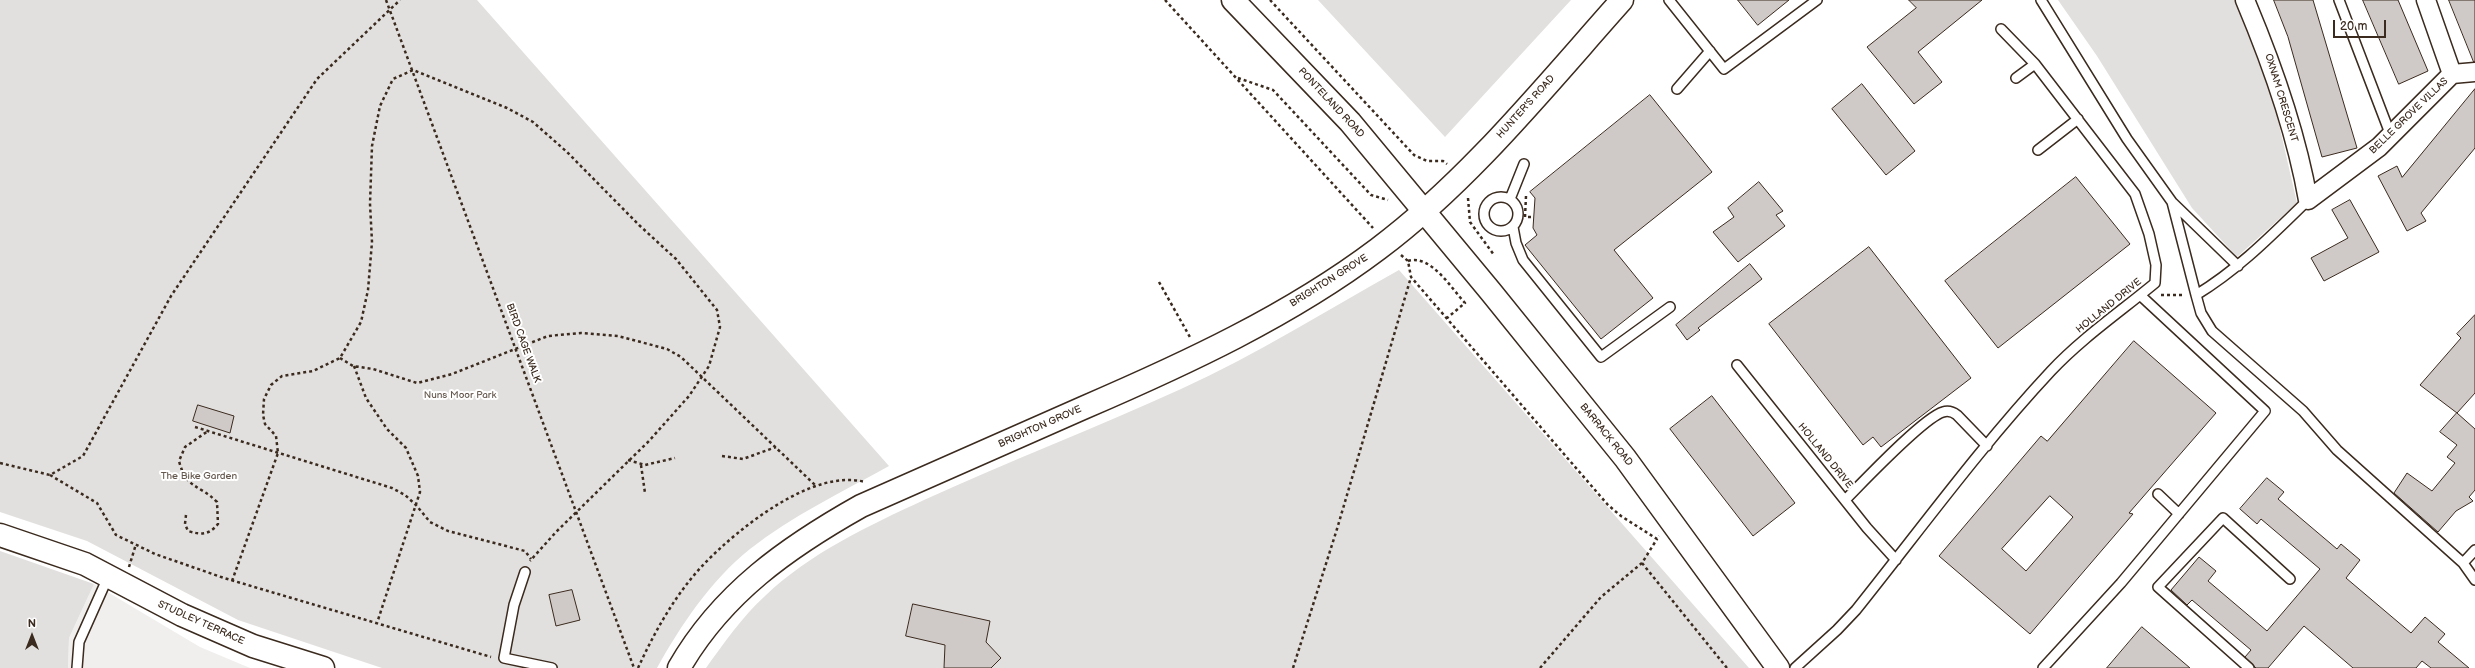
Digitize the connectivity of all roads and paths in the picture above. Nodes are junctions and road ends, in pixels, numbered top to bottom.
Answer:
1 (386, 0) edge
2 (400, 0) edge
3 (1165, 0) edge
4 (1233, 0) edge
5 (1270, 0) edge
6 (1622, 0) edge
7 (1669, 0) edge
8 (1817, 0) edge
9 (2041, 0) edge
10 (2245, 0) edge
11 (2339, 0) edge
12 (2426, 0) edge
13 (390, 9) junction
14 (2001, 29) dead end
15 (1710, 52) junction
16 (2035, 64) junction
17 (413, 70) junction
18 (2475, 72) edge
19 (2452, 74) junction
20 (1237, 78) junction
21 (2016, 78) dead end
22 (1677, 89) dead end
23 (2078, 119) junction
24 (2390, 136) junction
25 (2038, 150) dead end
26 (1524, 164) dead end
27 (1459, 177) junction
28 (1510, 199) junction
29 (2308, 200) junction
30 (1394, 202) dead end
31 (2172, 202) junction
32 (1424, 210) junction
33 (1513, 228) junction
34 (1387, 242) junction
35 (1494, 255) dead end
36 (1408, 261) junction
37 (2238, 266) junction
38 (1411, 277) junction
39 (1159, 282) dead end
40 (2140, 295) junction
41 (2196, 295) junction
42 (1670, 307) dead end
43 (1447, 318) junction
44 (516, 347) junction
45 (1201, 354) junction
46 (340, 358) junction
47 (1737, 365) dead end
48 (353, 366) junction
49 (702, 376) junction
50 (195, 427) dead end
51 (209, 431) junction
52 (1987, 446) junction
53 (776, 447) junction
54 (278, 453) junction
55 (722, 456) dead end
56 (674, 458) dead end
57 (628, 460) junction
58 (0, 463) edge
59 (641, 465) junction
60 (50, 475) junction
61 (814, 485) junction
62 (645, 493) dead end
63 (889, 493) junction
64 (2158, 494) dead end
65 (1845, 500) junction
66 (416, 505) junction
67 (577, 511) junction
68 (2179, 514) junction
69 (186, 515) dead end
70 (1672, 520) junction
71 (0, 535) edge
72 (1657, 539) junction
73 (2475, 550) edge
74 (531, 560) junction
75 (1896, 560) junction
76 (1642, 563) junction
77 (2463, 563) junction
78 (525, 572) joint
79 (108, 577) junction
80 (2290, 579) dead end
81 (2475, 580) edge
82 (232, 581) junction
83 (377, 623) junction
84 (504, 658) junction
85 (77, 668) edge
86 (323, 668) edge
87 (552, 668) edge
88 (634, 668) edge
89 (638, 668) edge
90 (679, 668) edge
91 (1293, 668) edge
92 (1540, 668) edge
93 (1727, 668) edge
94 (1778, 668) edge
95 (1795, 668) edge
96 (2043, 668) edge
97 (2249, 668) edge

1 - 13 path, BIRD CAGE WALK
2 - 13 path
3 - 20 path
4 - 32 street, PONTELAND ROAD
5 - 27 path
6 - 27 street, HUNTER'S ROAD
7 - 15 lane
8 - 15 lane
9 - 31 lane
10 - 29 street, OXNAM CRESCENT
11 - 24 lane
12 - 19 street
13 - 17 path, BIRD CAGE WALK
13 - 60 path
14 - 16 lane, HOLLAND DRIVE
15 - 22 lane
16 - 21 lane
16 - 23 lane, HOLLAND DRIVE
17 - 44 path, BIRD CAGE WALK
17 - 46 path
17 - 49 path
18 - 19 street
19 - 24 street, BELLE GROVE VILLAS
20 - 30 path
20 - 34 path
23 - 25 lane
23 - 40 lane, HOLLAND DRIVE
24 - 29 street, BELLE GROVE VILLAS
26 - 28 lane
27 - 32 street, HUNTER'S ROAD
27 - 35 path
28 - 33 lane
28 - 33 lane
29 - 37 lane
31 - 37 lane
31 - 41 lane
32 - 34 street, BRIGHTON GROVE
32 - 70 street, BARRACK ROAD
33 - 42 lane
34 - 36 path
34 - 45 street, BRIGHTON GROVE
36 - 38 path
36 - 43 path
37 - 41 lane
38 - 43 path
38 - 91 path
39 - 45 path
40 - 41 path
40 - 52 lane, HOLLAND DRIVE
40 - 68 lane
41 - 77 lane
43 - 72 path
44 - 48 path
44 - 49 path
44 - 67 path, BIRD CAGE WALK
45 - 63 street, BRIGHTON GROVE
46 - 48 path
46 - 54 path
47 - 65 lane, HOLLAND DRIVE
48 - 66 path
49 - 53 path
49 - 57 path
50 - 51 path
51 - 54 path
51 - 69 path
52 - 65 lane
52 - 75 lane, HOLLAND DRIVE
53 - 55 path
53 - 61 path
54 - 66 path
54 - 82 path
56 - 59 path
57 - 59 path
57 - 67 path
58 - 60 path
59 - 62 path
60 - 82 path
61 - 63 path
61 - 89 path
63 - 90 street, BRIGHTON GROVE
64 - 68 lane
65 - 75 lane, HOLLAND DRIVE
66 - 74 path
66 - 83 path
67 - 74 path
67 - 88 path, BIRD CAGE WALK
68 - 96 lane
70 - 72 path
70 - 94 street, BARRACK ROAD
71 - 79 street, STUDLEY TERRACE
72 - 76 path
73 - 77 lane
74 - 78 path
75 - 95 lane, HOLLAND DRIVE
76 - 92 path
76 - 93 path
77 - 81 lane
78 - 84 lane
79 - 85 lane
79 - 86 street, STUDLEY TERRACE
80 - 97 lane
82 - 83 path
83 - 84 path
84 - 87 lane

